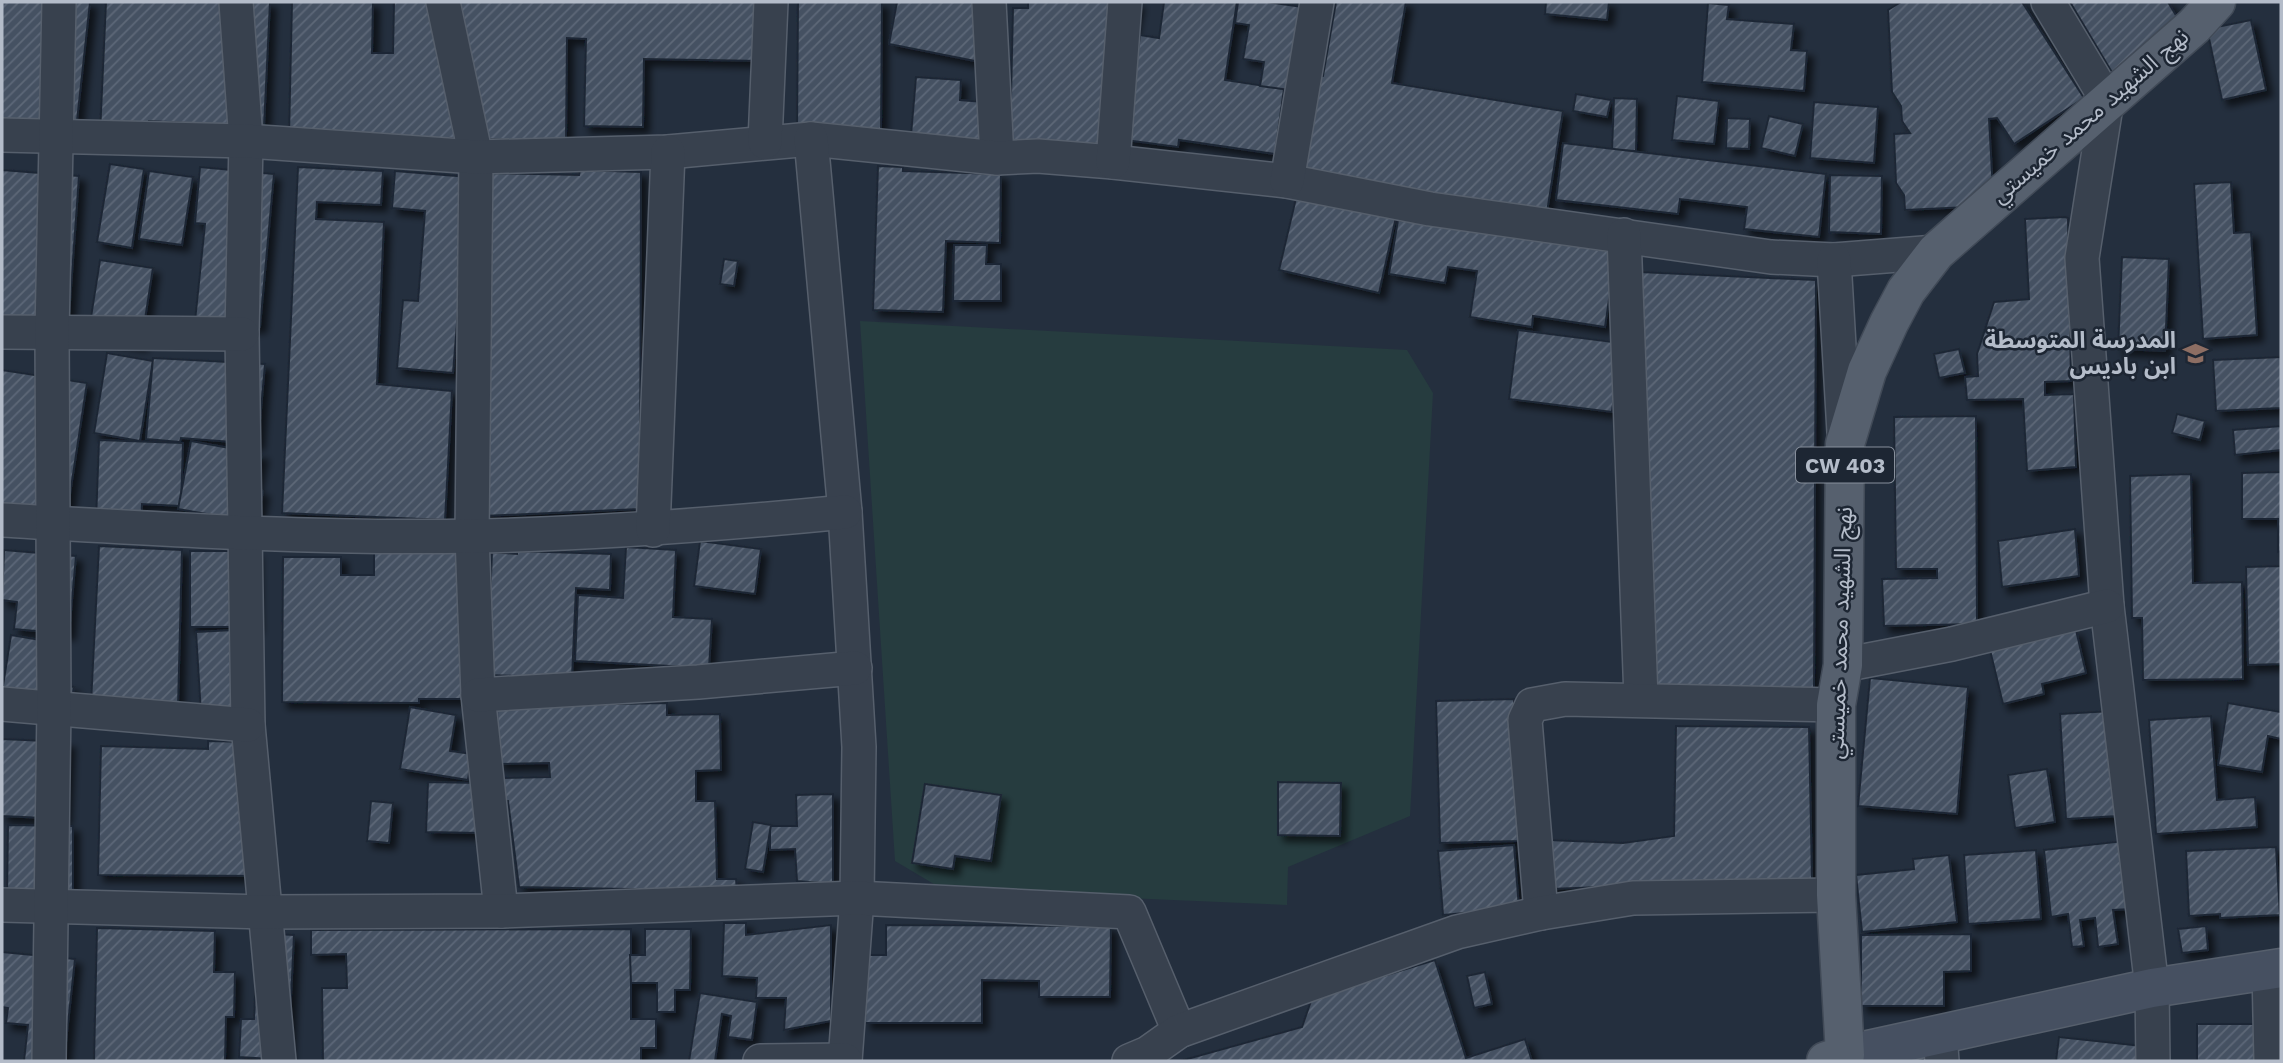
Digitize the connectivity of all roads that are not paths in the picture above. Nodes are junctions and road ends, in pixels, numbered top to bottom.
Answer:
1 (59, 2) edge
2 (236, 2) edge
3 (443, 2) edge
4 (771, 2) edge
5 (989, 2) edge
6 (1125, 2) edge
7 (1317, 2) edge
8 (2048, 2) edge
9 (2216, 2) edge
10 (2107, 100) junction
11 (2, 135) edge
12 (56, 137) junction
13 (811, 139) junction
14 (246, 141) junction
15 (765, 142) junction
16 (668, 152) junction
17 (476, 157) junction
18 (997, 158) junction
19 (1114, 162) junction
20 (1287, 181) junction
21 (1624, 235) junction
22 (1936, 252) junction
23 (1834, 260) junction
24 (2, 331) edge
25 (52, 333) junction
26 (242, 334) junction
27 (1845, 443) junction
28 (845, 512) junction
29 (2, 520) edge
30 (53, 523) junction
31 (653, 530) junction
32 (244, 534) junction
33 (472, 536) junction
34 (2107, 606) junction
35 (1843, 665) junction
36 (855, 668) junction
37 (478, 695) junction
38 (1641, 699) junction
39 (2, 704) edge
40 (1836, 705) junction
41 (54, 706) junction
42 (248, 725) junction
43 (1836, 895) junction
44 (857, 898) junction
45 (49, 904) junction
46 (2, 905) edge
47 (501, 911) junction
48 (264, 912) junction
49 (1541, 912) junction
50 (2275, 969) edge
51 (2152, 988) junction
52 (1178, 1031) junction
53 (1941, 1048) edge
54 (1143, 1058) edge
55 (1836, 1058) edge
56 (845, 1060) edge
57 (49, 1061) edge
58 (279, 1061) edge
59 (760, 1061) edge
60 (2153, 1061) edge
61 (2271, 1061) edge

1 - 12 street
2 - 14 street
3 - 17 street
4 - 15 street
5 - 18 street
6 - 19 street
7 - 20 street
8 - 10 street
9 - 10 main road, نهج الشهيد محمد خميستي / CW 403
10 - 22 main road, نهج الشهيد محمد خميستي / CW 403
10 - 34 street
11 - 12 street
12 - 14 street
12 - 25 street
13 - 15 street
13 - 18 street
13 - 28 street
14 - 17 street
14 - 26 street
15 - 16 street
16 - 17 street
16 - 31 street
17 - 33 street
18 - 19 street
19 - 20 street
20 - 21 street
21 - 23 street
21 - 38 street
22 - 23 street
22 - 27 main road, نهج الشهيد محمد خميستي / CW 403
23 - 27 street
24 - 25 street
25 - 26 street
25 - 30 street
26 - 32 street
27 - 35 main road, نهج الشهيد محمد خميستي / CW 403
28 - 31 street
28 - 36 street
29 - 30 street
30 - 32 street
30 - 41 street
31 - 33 street
32 - 33 street
32 - 42 street
33 - 37 street
34 - 35 street
34 - 51 street
35 - 40 main road, نهج الشهيد محمد خميستي / CW 403
36 - 37 street
36 - 44 street
37 - 47 street
38 - 40 street
38 - 49 street
39 - 41 street
40 - 43 main road, نهج الشهيد محمد خميستي / CW 403
41 - 42 street
41 - 45 street
42 - 48 street
43 - 49 street
43 - 55 main road, نهج الشهيد محمد خميستي / CW 403
44 - 47 street
44 - 52 street
44 - 56 street
45 - 46 street
45 - 48 street
45 - 57 street
47 - 48 street
48 - 58 street
49 - 52 street
50 - 51 main road
50 - 61 street
51 - 53 main road
51 - 60 street
52 - 54 street
53 - 55 main road
56 - 59 street

